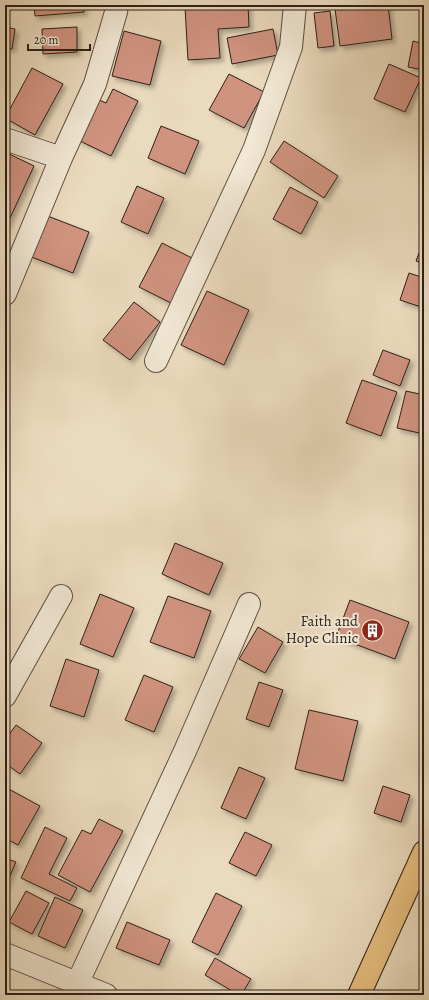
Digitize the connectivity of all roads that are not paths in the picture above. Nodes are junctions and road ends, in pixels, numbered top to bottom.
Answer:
1 (117, 5) edge
2 (295, 5) edge
3 (5, 139) edge
4 (61, 158) junction
5 (5, 294) edge
6 (156, 361) dead end
7 (61, 596) dead end
8 (249, 604) dead end
9 (5, 696) edge
10 (424, 852) edge
11 (5, 954) edge
12 (64, 985) edge
13 (106, 995) edge
14 (359, 995) edge

1 - 4 street
2 - 6 street
3 - 4 street
4 - 5 street
7 - 9 street
8 - 12 street
10 - 14 highway
11 - 12 street
12 - 13 street

